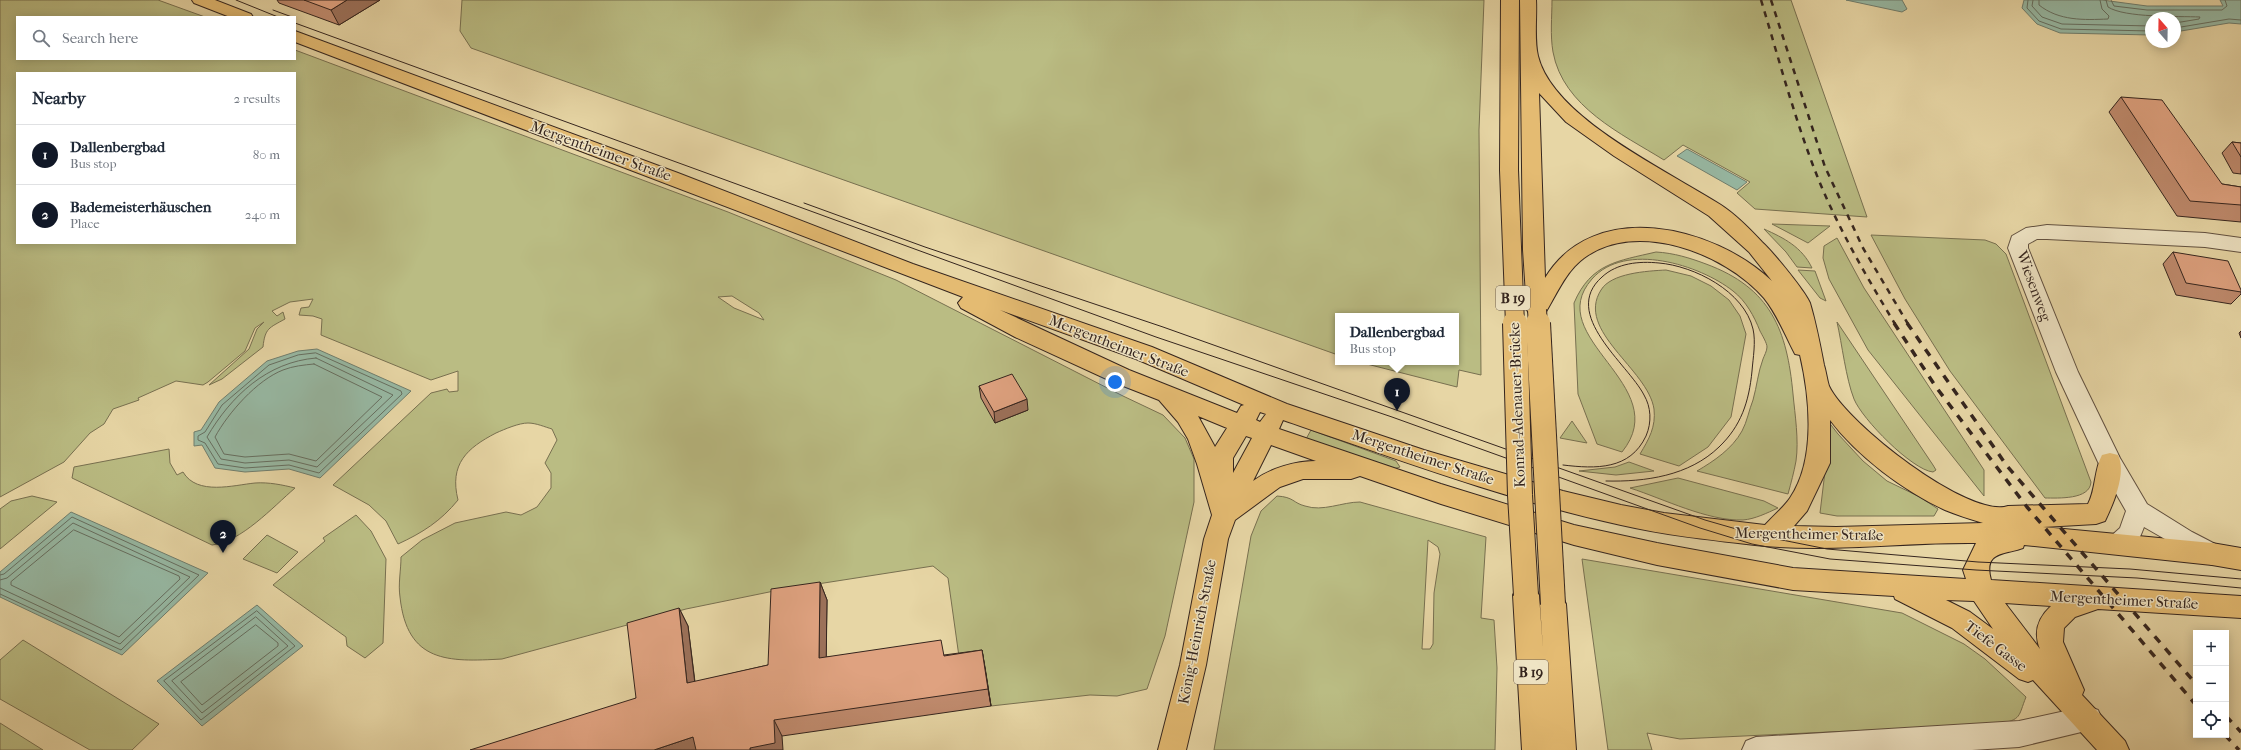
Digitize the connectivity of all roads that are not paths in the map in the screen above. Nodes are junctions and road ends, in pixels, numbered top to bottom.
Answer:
1 (200, 0) edge
2 (1510, 0) edge
3 (1528, 0) edge
4 (242, 16) edge
5 (296, 36) edge
6 (1529, 55) junction
7 (2241, 245) edge
8 (906, 269) junction
9 (1538, 310) junction
10 (1812, 365) junction
11 (1819, 390) junction
12 (1165, 394) junction
13 (1256, 400) junction
14 (1279, 410) junction
15 (1241, 424) junction
16 (1266, 434) junction
17 (2110, 462) junction
18 (1397, 479) junction
19 (2138, 511) junction
20 (1224, 515) junction
21 (1997, 516) junction
22 (1771, 536) junction
23 (2056, 538) junction
24 (2113, 544) junction
25 (2212, 554) junction
26 (2241, 559) edge
27 (1896, 587) junction
28 (1982, 592) junction
29 (2099, 599) junction
30 (2241, 607) edge
31 (2088, 719) junction
32 (1173, 748) edge
33 (1536, 750) edge
34 (1562, 750) edge
35 (1756, 750) edge
36 (2115, 750) edge

1 - 4 main road
2 - 33 main road, Konrad-Adenauer-Brücke / B 19, bridge
3 - 6 main road, B 19
5 - 8 main road, Mergentheimer Straße
6 - 9 main road, B 19
6 - 10 main road
7 - 17 street, Wiesenweg
8 - 12 main road, Mergentheimer Straße
8 - 13 main road, Mergentheimer Straße
9 - 10 main road
9 - 34 main road, B 19, bridge
10 - 11 main road
11 - 21 main road
11 - 22 main road
12 - 15 main road, Mergentheimer Straße
12 - 20 main road
13 - 14 main road, Mergentheimer Straße
13 - 15 main road, König-Heinrich-Straße
14 - 16 main road, König-Heinrich-Straße
14 - 22 main road, Mergentheimer Straße
15 - 16 main road, Mergentheimer Straße
15 - 20 main road, König-Heinrich-Straße
16 - 18 main road, Mergentheimer Straße
16 - 20 main road, König-Heinrich-Straße
17 - 19 street, Wiesenweg
17 - 21 main road
18 - 20 main road
18 - 27 main road, Mergentheimer Straße
19 - 24 street
19 - 25 street, Wiesenweg
20 - 32 main road, König-Heinrich-Straße
21 - 23 main road
22 - 23 main road, Mergentheimer Straße
23 - 24 main road, Mergentheimer Straße
24 - 25 main road, Mergentheimer Straße
24 - 28 main road, Mergentheimer Straße
25 - 26 main road, Mergentheimer Straße
27 - 28 main road, Mergentheimer Straße
27 - 31 main road, Tiefe Gasse
28 - 29 main road, Mergentheimer Straße
28 - 31 main road, Tiefe Gasse
29 - 30 main road, Mergentheimer Straße
29 - 31 main road, Tiefe Gasse
31 - 35 street
31 - 36 main road, Tiefe Gasse

